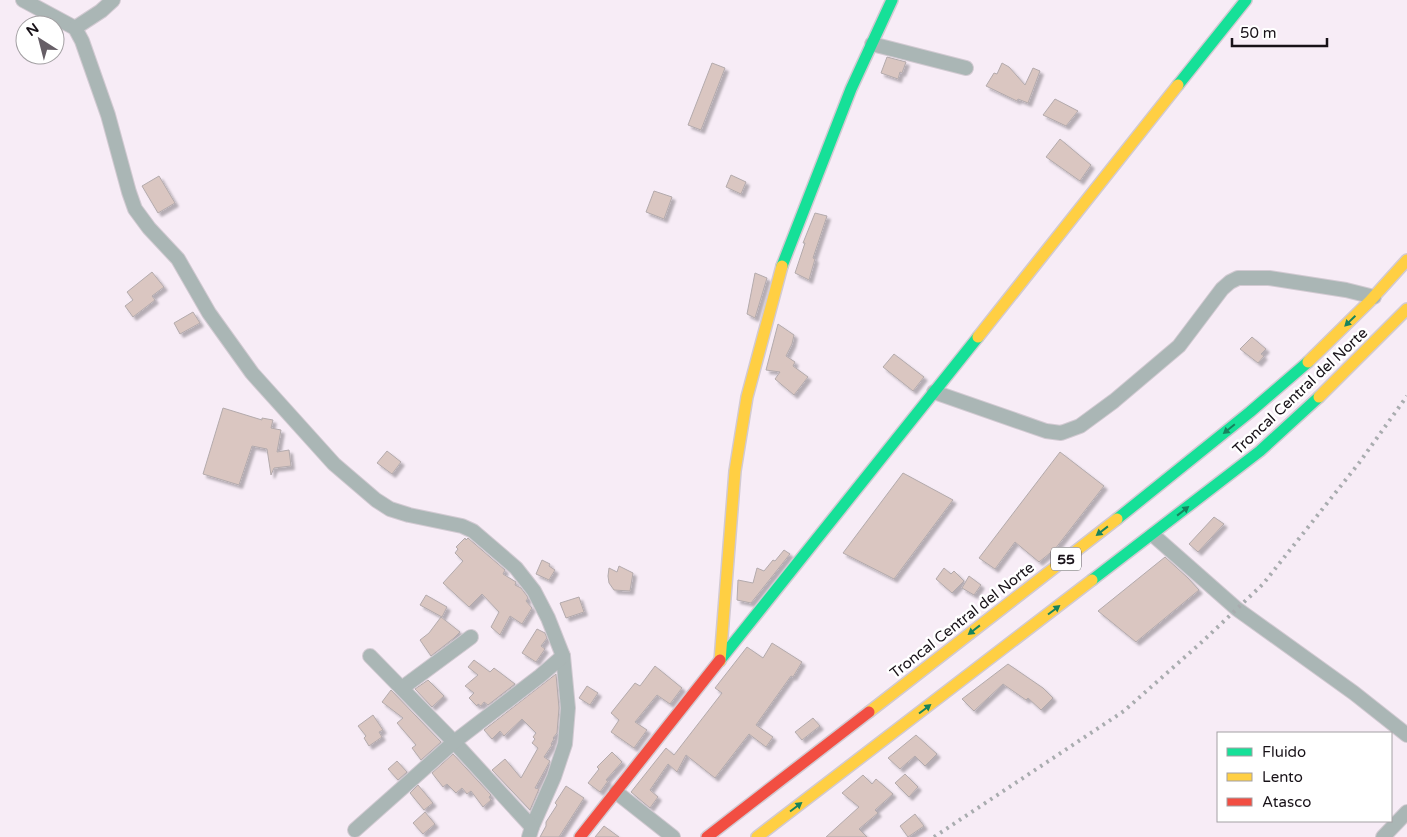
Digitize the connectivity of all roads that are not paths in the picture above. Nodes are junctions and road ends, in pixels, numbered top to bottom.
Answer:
1 (23, 0) edge
2 (112, 0) edge
3 (892, 0) edge
4 (1246, 0) edge
5 (75, 28) junction
6 (872, 44) junction
7 (966, 68) dead end
8 (1407, 260) edge
9 (1374, 297) junction
10 (1407, 309) edge
11 (934, 392) junction
12 (1153, 535) junction
13 (471, 637) dead end
14 (370, 656) dead end
15 (564, 656) junction
16 (720, 661) junction
17 (402, 688) junction
18 (1407, 735) edge
19 (454, 742) junction
20 (616, 792) junction
21 (1407, 812) edge
22 (355, 830) dead end
23 (530, 832) edge
24 (580, 837) edge
25 (673, 837) edge
26 (707, 837) edge
27 (757, 837) edge
28 (1383, 837) edge

1 - 5 street
2 - 5 street
3 - 6 main road
4 - 11 main road
5 - 15 street
6 - 7 street
6 - 16 main road
8 - 9 main road, Troncal Central del Norte / 55
9 - 11 street
9 -> 26 main road, Troncal Central del Norte / 55
12 -> 10 main road, Troncal Central del Norte / 55
11 - 16 main road
12 - 18 street
27 -> 12 main road, Troncal Central del Norte / 55
13 - 17 street
14 - 17 street
15 - 19 street
15 - 23 street
16 - 20 main road
17 - 19 street
19 - 22 street
19 - 23 street
20 - 24 main road
20 - 25 street
21 - 28 street

